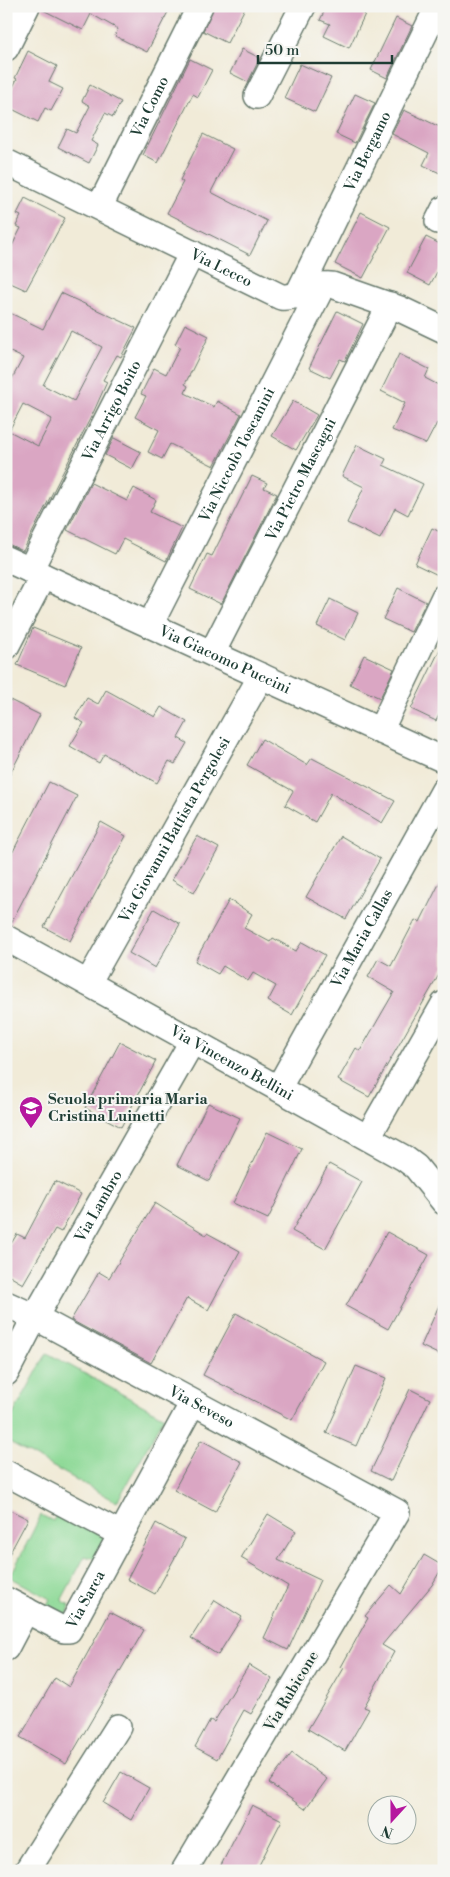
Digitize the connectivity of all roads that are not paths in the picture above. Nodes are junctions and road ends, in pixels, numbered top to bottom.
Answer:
1 (27, 6) edge
2 (200, 6) edge
3 (303, 6) edge
4 (438, 6) edge
5 (6, 48) edge
6 (257, 96) dead end
7 (6, 162) edge
8 (100, 206) junction
9 (192, 253) junction
10 (323, 285) junction
11 (297, 296) junction
12 (390, 305) junction
13 (444, 330) edge
14 (6, 559) edge
15 (36, 573) junction
16 (444, 597) edge
17 (150, 625) junction
18 (6, 647) edge
19 (212, 653) junction
20 (261, 676) junction
21 (380, 731) junction
22 (444, 760) edge
23 (444, 790) edge
24 (6, 938) edge
25 (88, 983) junction
26 (444, 1004) edge
27 (193, 1040) junction
28 (279, 1087) junction
29 (368, 1137) junction
30 (444, 1202) edge
31 (6, 1304) edge
32 (35, 1317) junction
33 (6, 1373) edge
34 (192, 1404) junction
35 (6, 1473) edge
36 (398, 1512) joint
37 (121, 1534) junction
38 (16, 1605) edge
39 (6, 1648) edge
40 (118, 1727) dead end
41 (27, 1871) edge
42 (184, 1871) edge

1 - 5 street
2 - 8 street, Via Como
3 - 6 street
4 - 11 street, Via Bergamo
7 - 8 street, Via Lecco
8 - 9 street, Via Lecco
9 - 11 street, Via Lecco
9 - 15 street, Via Arrigo Boito
10 - 11 street, Via Lecco
10 - 12 street
10 - 17 street, Via Niccolò Toscanini
12 - 13 street
12 - 19 street, Via Pietro Mascagni
14 - 15 street, Via Giacomo Puccini
15 - 17 street, Via Giacomo Puccini
15 - 18 street, Via Arrigo Boito
16 - 21 street
17 - 19 street, Via Giacomo Puccini
19 - 20 street, Via Giacomo Puccini
20 - 21 street, Via Giacomo Puccini
20 - 25 street, Via Giovanni Battista Pergolesi
21 - 22 street, Via Giacomo Puccini
23 - 28 street, Via Maria Callas
24 - 25 street, Via Vincenzo Bellini
25 - 27 street, Via Vincenzo Bellini
26 - 29 street
27 - 28 street, Via Vincenzo Bellini
27 - 32 street, Via Lambro
28 - 29 street, Via Vincenzo Bellini
29 - 30 street, Via Vincenzo Bellini
31 - 32 street, Via Seveso
32 - 33 street, Via Lambro
32 - 34 street, Via Seveso
34 - 36 street, Via Seveso
34 - 37 street, Via Sarca
35 - 37 street
36 - 42 street, Via Rubicone
37 - 38 street, Via Sarca
38 - 39 street
40 - 41 street

